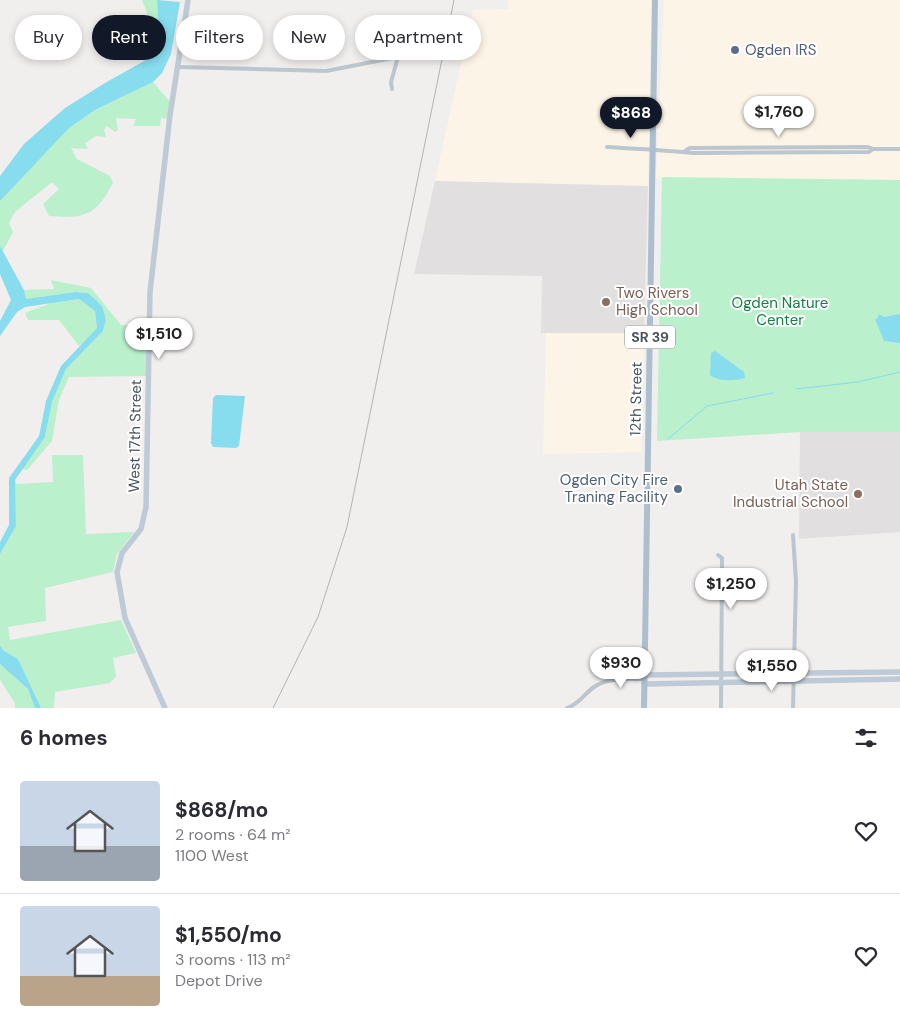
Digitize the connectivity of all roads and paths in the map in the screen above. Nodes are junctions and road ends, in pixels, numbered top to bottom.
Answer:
1 (188, 0) edge
2 (655, 0) edge
3 (390, 60) joint
4 (397, 60) edge
5 (176, 67) junction
6 (395, 69) junction
7 (392, 89) dead end
8 (607, 147) dead end
9 (701, 147) junction
10 (873, 149) junction
11 (900, 149) edge
12 (685, 151) junction
13 (653, 152) junction
14 (701, 153) junction
15 (793, 535) dead end
16 (718, 555) dead end
17 (900, 672) edge
18 (794, 674) junction
19 (721, 675) junction
20 (644, 679) junction
21 (900, 679) edge
22 (794, 681) junction
23 (721, 683) junction
24 (165, 708) edge
25 (566, 708) edge
26 (644, 708) edge
27 (721, 708) edge
28 (794, 708) edge

1 - 5 street, West 17th Street
2 - 13 main road, 12th Street / SR 39
3 - 5 street
3 - 6 street
4 - 6 street
5 - 24 street, West 17th Street
6 - 7 street
8 - 13 street
9 - 10 street
9 - 12 street
9 - 14 street
10 - 11 street
10 - 14 street
12 - 13 street
12 - 14 street
13 - 20 main road, 12th Street / SR 39
15 - 18 street
16 - 19 street
17 - 18 street
18 - 19 street
18 - 22 street
19 - 20 street
19 - 23 street
20 - 23 street
20 - 25 street
20 - 26 main road, 12th Street / SR 39
21 - 22 street
22 - 23 street
22 - 28 street
23 - 27 street

